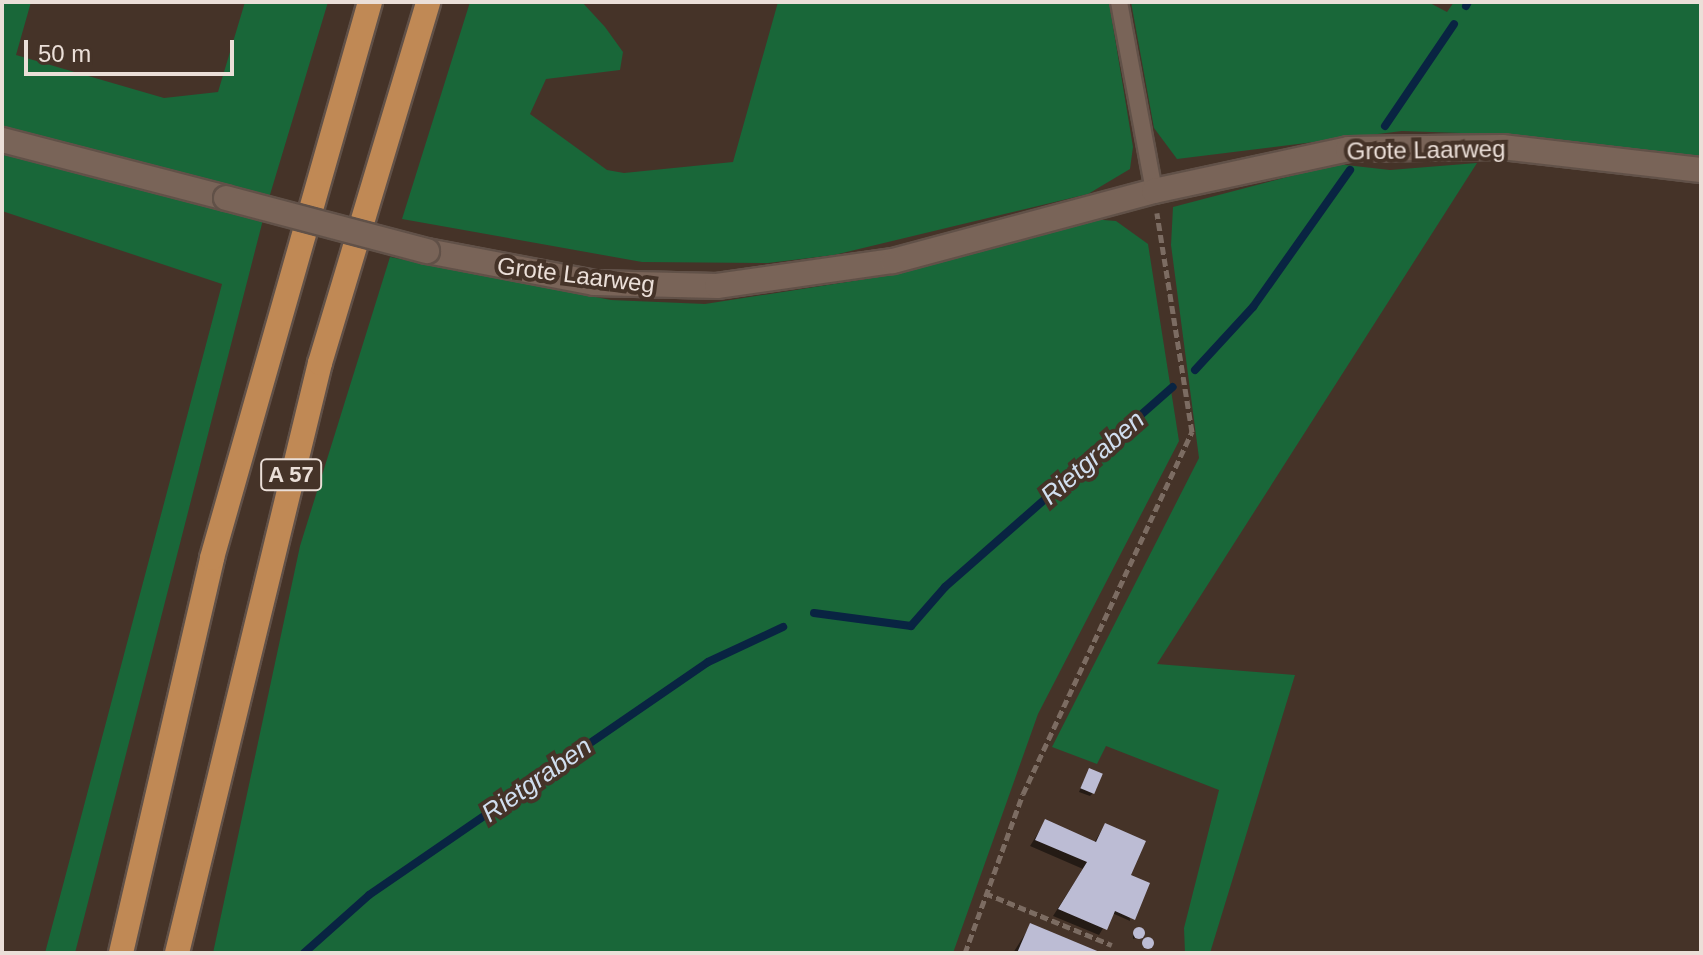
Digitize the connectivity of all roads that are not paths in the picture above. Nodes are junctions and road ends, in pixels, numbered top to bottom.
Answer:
1 (370, 2) edge
2 (428, 2) edge
3 (1119, 2) edge
4 (2, 140) edge
5 (1701, 170) edge
6 (1154, 191) junction
7 (121, 953) edge
8 (177, 953) edge

1 - 7 highway, A 57
2 - 8 highway, A 57
3 - 6 lane
4 - 6 street, Grote Laarweg, bridge
5 - 6 street, Grote Laarweg

